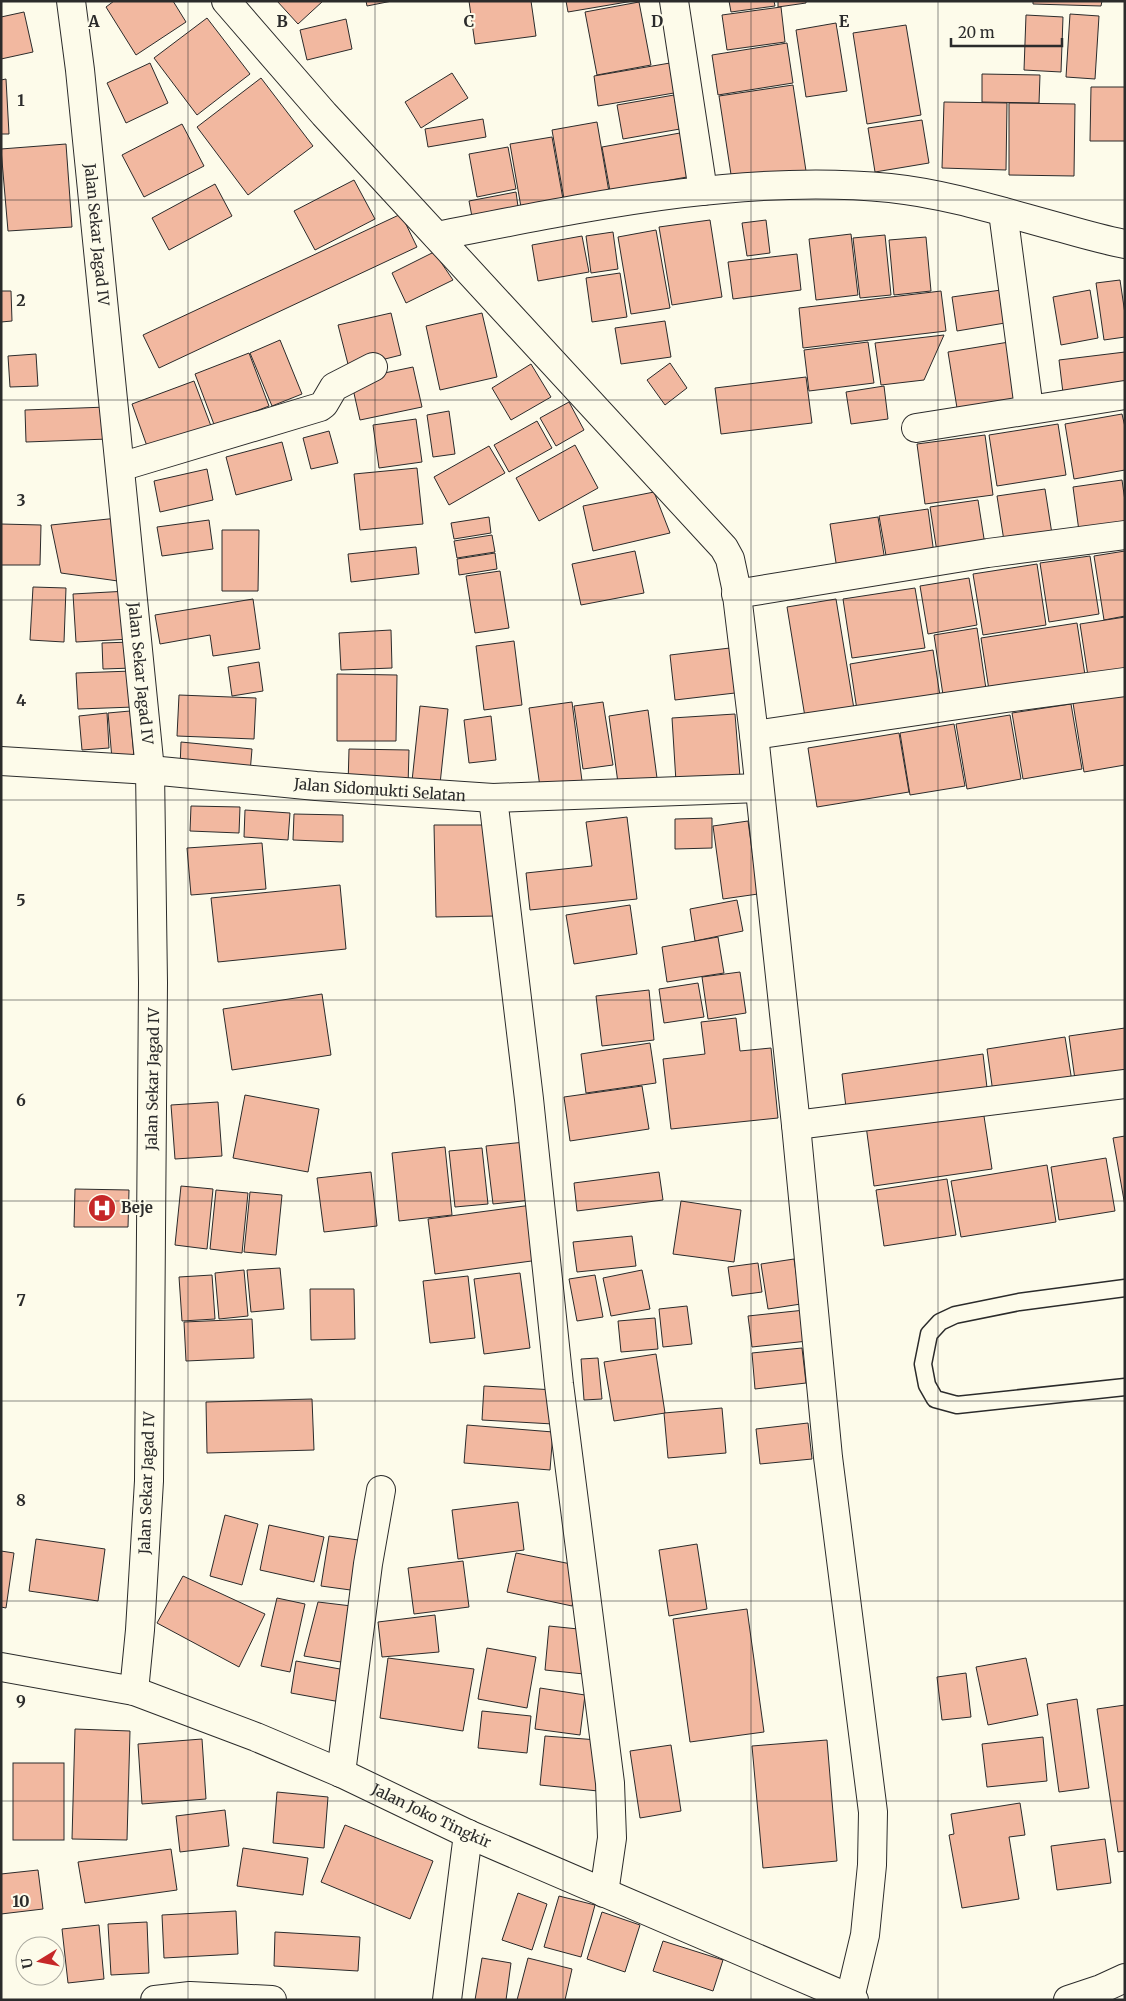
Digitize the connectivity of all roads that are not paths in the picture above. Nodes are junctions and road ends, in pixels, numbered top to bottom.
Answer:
1 (71, 1) edge
2 (226, 1) edge
3 (674, 1) edge
4 (703, 191) junction
5 (1003, 212) junction
6 (437, 236) junction
7 (1125, 244) edge
8 (373, 367) dead end
9 (1125, 395) edge
10 (1029, 409) junction
11 (916, 428) dead end
12 (120, 467) junction
13 (1125, 535) edge
14 (735, 585) junction
15 (1125, 682) edge
16 (762, 734) junction
17 (1, 761) edge
18 (150, 770) junction
19 (759, 788) junction
20 (493, 798) junction
21 (1125, 1084) edge
22 (796, 1125) junction
23 (1125, 1288) edge
24 (1125, 1387) edge
25 (381, 1490) dead end
26 (1, 1667) edge
27 (134, 1691) junction
28 (341, 1773) junction
29 (468, 1834) junction
30 (604, 1892) junction
31 (1125, 1978) edge
32 (852, 1999) edge
33 (155, 2000) edge
34 (272, 2000) edge
35 (447, 2000) edge
36 (1068, 2000) edge

1 - 12 street, Jalan Sekar Jagad IV
2 - 6 street
3 - 4 street
4 - 5 street
4 - 6 street
5 - 7 street
5 - 10 street
6 - 14 street
8 - 12 street
9 - 10 street
10 - 11 street
12 - 18 street, Jalan Sekar Jagad IV
13 - 14 street
14 - 16 street
15 - 16 street
16 - 19 street
17 - 18 street, Jalan Sidomukti Selatan
18 - 20 street, Jalan Sidomukti Selatan
18 - 27 street, Jalan Sekar Jagad IV
19 - 20 street, Jalan Sidomukti Selatan
19 - 22 street
20 - 30 street
21 - 22 street
22 - 32 street
23 - 24 lane
25 - 28 street
26 - 27 street, Jalan Joko Tingkir
27 - 28 street, Jalan Joko Tingkir
28 - 29 street, Jalan Joko Tingkir
29 - 30 street, Jalan Joko Tingkir
29 - 35 street
30 - 32 street, Jalan Joko Tingkir
31 - 36 street
33 - 34 street

